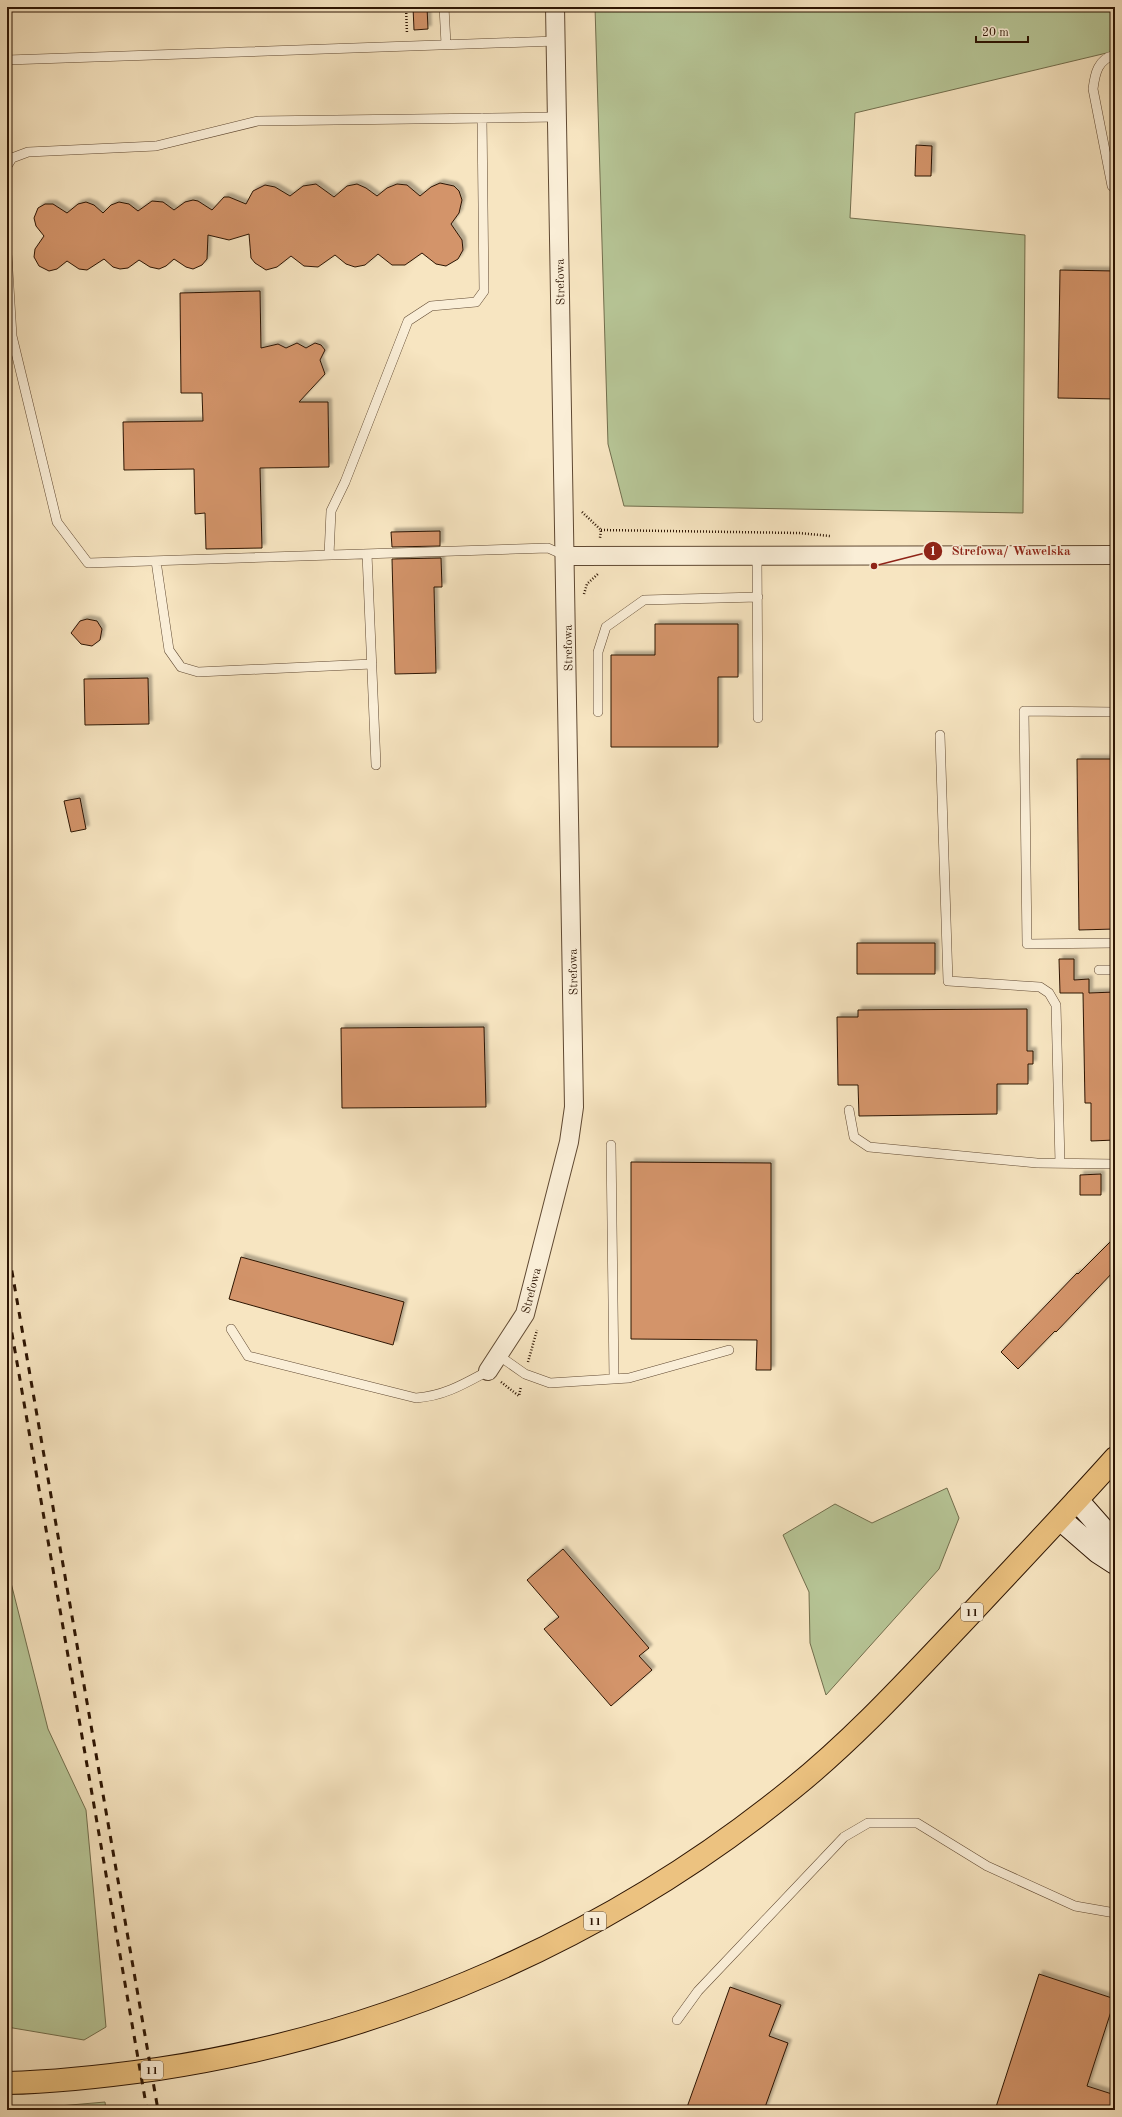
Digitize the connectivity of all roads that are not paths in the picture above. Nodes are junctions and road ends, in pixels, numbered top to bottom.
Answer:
1 (444, 7) edge
2 (555, 7) edge
3 (556, 41) junction
4 (446, 44) junction
5 (1115, 55) edge
6 (7, 60) edge
7 (557, 117) junction
8 (482, 118) junction
9 (7, 166) edge
10 (1112, 186) dead end
11 (7, 254) edge
12 (368, 554) junction
13 (329, 555) junction
14 (1115, 555) edge
15 (566, 556) junction
16 (757, 556) junction
17 (156, 561) junction
18 (758, 597) junction
19 (372, 664) junction
20 (598, 712) dead end
21 (1115, 712) edge
22 (758, 718) dead end
23 (940, 735) dead end
24 (376, 765) dead end
25 (1115, 943) edge
26 (1099, 970) dead end
27 (1115, 970) edge
28 (849, 1110) dead end
29 (611, 1145) dead end
30 (1060, 1163) junction
31 (1115, 1164) edge
32 (231, 1329) dead end
33 (729, 1350) dead end
34 (498, 1355) junction
35 (488, 1371) joint
36 (614, 1379) junction
37 (1115, 1458) edge
38 (1078, 1500) junction
39 (1060, 1519) junction
40 (1115, 1543) edge
41 (1115, 1563) edge
42 (1115, 1913) edge
43 (677, 2020) dead end
44 (7, 2083) edge

1 - 4 lane
2 - 3 street, Strefowa
3 - 4 lane
3 - 7 street, Strefowa
4 - 6 lane
5 - 10 lane
7 - 8 lane
7 - 15 street, Strefowa
8 - 9 lane
8 - 13 lane
11 - 17 lane
12 - 13 lane
12 - 15 lane
12 - 19 lane
13 - 17 lane
14 - 16 street
15 - 16 street
15 - 34 street, Strefowa
16 - 18 lane
17 - 19 lane
18 - 20 lane
18 - 22 lane
19 - 24 lane
21 - 25 lane
23 - 30 lane
26 - 27 lane
28 - 30 lane
29 - 36 lane
30 - 31 lane
32 - 35 lane
33 - 36 lane
34 - 35 street, Strefowa
34 - 36 lane
37 - 38 highway, 11
38 - 39 highway, 11
38 - 40 street
39 - 41 street
39 - 44 highway, 11
42 - 43 lane

